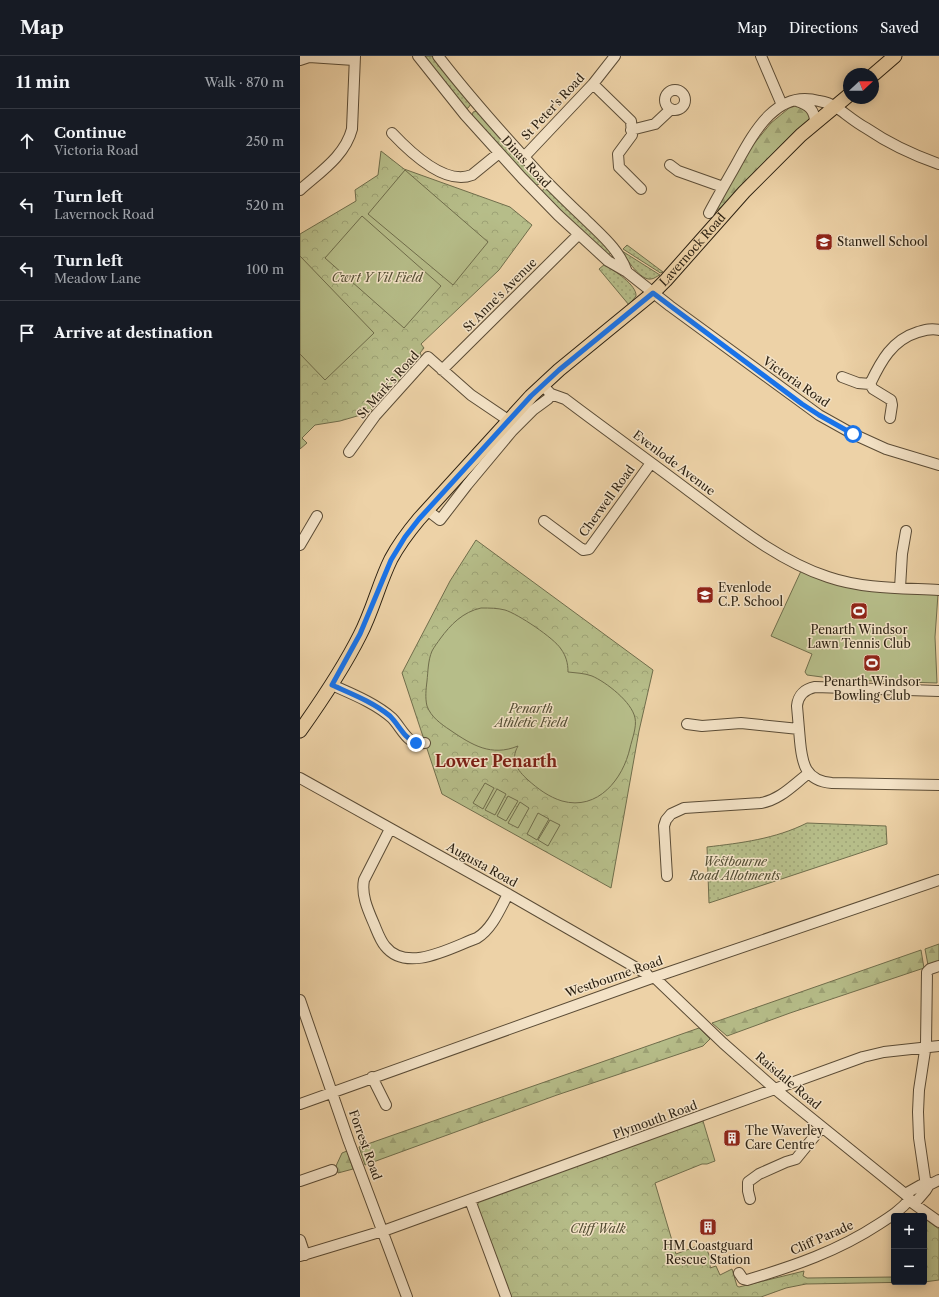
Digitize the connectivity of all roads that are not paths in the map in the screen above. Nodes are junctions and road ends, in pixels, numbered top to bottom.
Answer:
1 (418, 56) edge
2 (438, 56) edge
3 (615, 56) edge
4 (761, 56) edge
5 (895, 56) edge
6 (354, 58) edge
7 (300, 60) edge
8 (879, 70) edge
9 (593, 84) junction
10 (794, 99) junction
11 (843, 100) edge
12 (477, 104) junction
13 (782, 105) junction
14 (835, 107) junction
15 (671, 110) dead end
16 (465, 115) junction
17 (815, 123) junction
18 (631, 130) junction
19 (392, 133) dead end
20 (499, 153) junction
21 (524, 157) junction
22 (939, 164) edge
23 (670, 165) dead end
24 (546, 181) junction
25 (724, 187) junction
26 (641, 189) dead end
27 (300, 190) edge
28 (535, 192) junction
29 (709, 212) dead end
30 (575, 238) dead end
31 (616, 251) junction
32 (608, 261) junction
33 (627, 272) junction
34 (653, 293) junction
35 (934, 329) edge
36 (442, 370) junction
37 (842, 377) dead end
38 (870, 384) junction
39 (547, 390) junction
40 (890, 418) dead end
41 (508, 420) junction
42 (349, 452) dead end
43 (651, 463) junction
44 (939, 465) edge
45 (427, 510) junction
46 (317, 516) dead end
47 (544, 520) dead end
48 (906, 531) dead end
49 (300, 545) edge
50 (900, 588) junction
51 (939, 590) edge
52 (332, 685) junction
53 (939, 691) edge
54 (687, 724) dead end
55 (799, 729) junction
56 (300, 731) edge
57 (425, 743) dead end
58 (809, 773) junction
59 (300, 778) edge
60 (939, 785) edge
61 (390, 829) junction
62 (667, 876) dead end
63 (939, 880) edge
64 (508, 894) junction
65 (939, 966) edge
66 (651, 978) junction
67 (300, 1000) edge
68 (939, 1046) edge
69 (926, 1048) junction
70 (372, 1078) junction
71 (775, 1089) junction
72 (332, 1092) junction
73 (300, 1104) edge
74 (386, 1105) dead end
75 (822, 1127) junction
76 (332, 1170) dead end
77 (939, 1180) edge
78 (300, 1181) edge
79 (929, 1185) junction
80 (910, 1199) junction
81 (470, 1200) junction
82 (750, 1200) dead end
83 (939, 1222) edge
84 (382, 1231) junction
85 (300, 1240) edge
86 (302, 1256) edge
87 (739, 1273) dead end
88 (407, 1297) edge
89 (506, 1297) edge

1 - 16 street, Dinas Road
2 - 12 street, Dinas Road
3 - 9 street, St Peter's Road
4 - 13 street
5 - 8 main road
6 - 7 street
6 - 27 street
9 - 18 street
9 - 21 street, St Peter's Road
10 - 13 street, Lavernock Road
10 - 14 street, Lavernock Road
10 - 17 street
11 - 14 main road
12 - 16 street
12 - 21 street, Dinas Road
13 - 25 street, Lavernock Road
14 - 17 main road, Lavernock Road
14 - 22 street
15 - 18 street
16 - 20 street, Dinas Road
17 - 34 main road, Lavernock Road
18 - 26 street
19 - 20 street
20 - 28 street, Dinas Road
21 - 24 street, Dinas Road
23 - 25 street
24 - 28 street
24 - 31 street, Dinas Road
25 - 29 street, Lavernock Road
28 - 32 street, Dinas Road
30 - 36 street, St Anne's Avenue
31 - 32 street
31 - 33 street, Dinas Road
32 - 33 street, Dinas Road
33 - 34 street, Dinas Road
34 - 39 main road, Lavernock Road
34 - 44 street, Victoria Road
35 - 38 street
36 - 41 street, St Mark's Road
36 - 42 street, St Mark's Road
37 - 38 street
38 - 40 street
39 - 41 main road, Lavernock Road
39 - 43 street, Evenlode Avenue
39 - 45 street
41 - 45 main road, Lavernock Road
43 - 47 street, Cherwell Road
43 - 50 street, Evenlode Avenue
45 - 52 main road, Lavernock Road
46 - 49 street
48 - 50 street
50 - 51 street, Evenlode Avenue
52 - 56 main road, Lavernock Road
52 - 57 street
53 - 55 street
54 - 55 street
55 - 58 street
58 - 60 street
58 - 62 street
59 - 61 street, Augusta Road
61 - 64 street, Augusta Road
61 - 64 street
63 - 66 street, Westbourne Road
64 - 66 street, Augusta Road
65 - 69 street
66 - 70 street, Westbourne Road
66 - 71 street, Raisdale Road
67 - 72 street, Forrest Road
68 - 69 street, Plymouth Road
69 - 71 street, Plymouth Road
69 - 79 street
70 - 72 street, Westbourne Road
70 - 74 street
71 - 75 street, Raisdale Road
71 - 81 street, Plymouth Road
72 - 73 street, Westbourne Road
72 - 84 street, Forrest Road
75 - 80 street, Raisdale Road
75 - 82 street
76 - 78 street
77 - 79 street
79 - 80 street
80 - 83 street, Raisdale Road
80 - 87 street, Cliff Parade
81 - 84 street, Plymouth Road
81 - 89 street
84 - 86 street, Plymouth Road
84 - 88 street, Forrest Road
85 - 86 street

